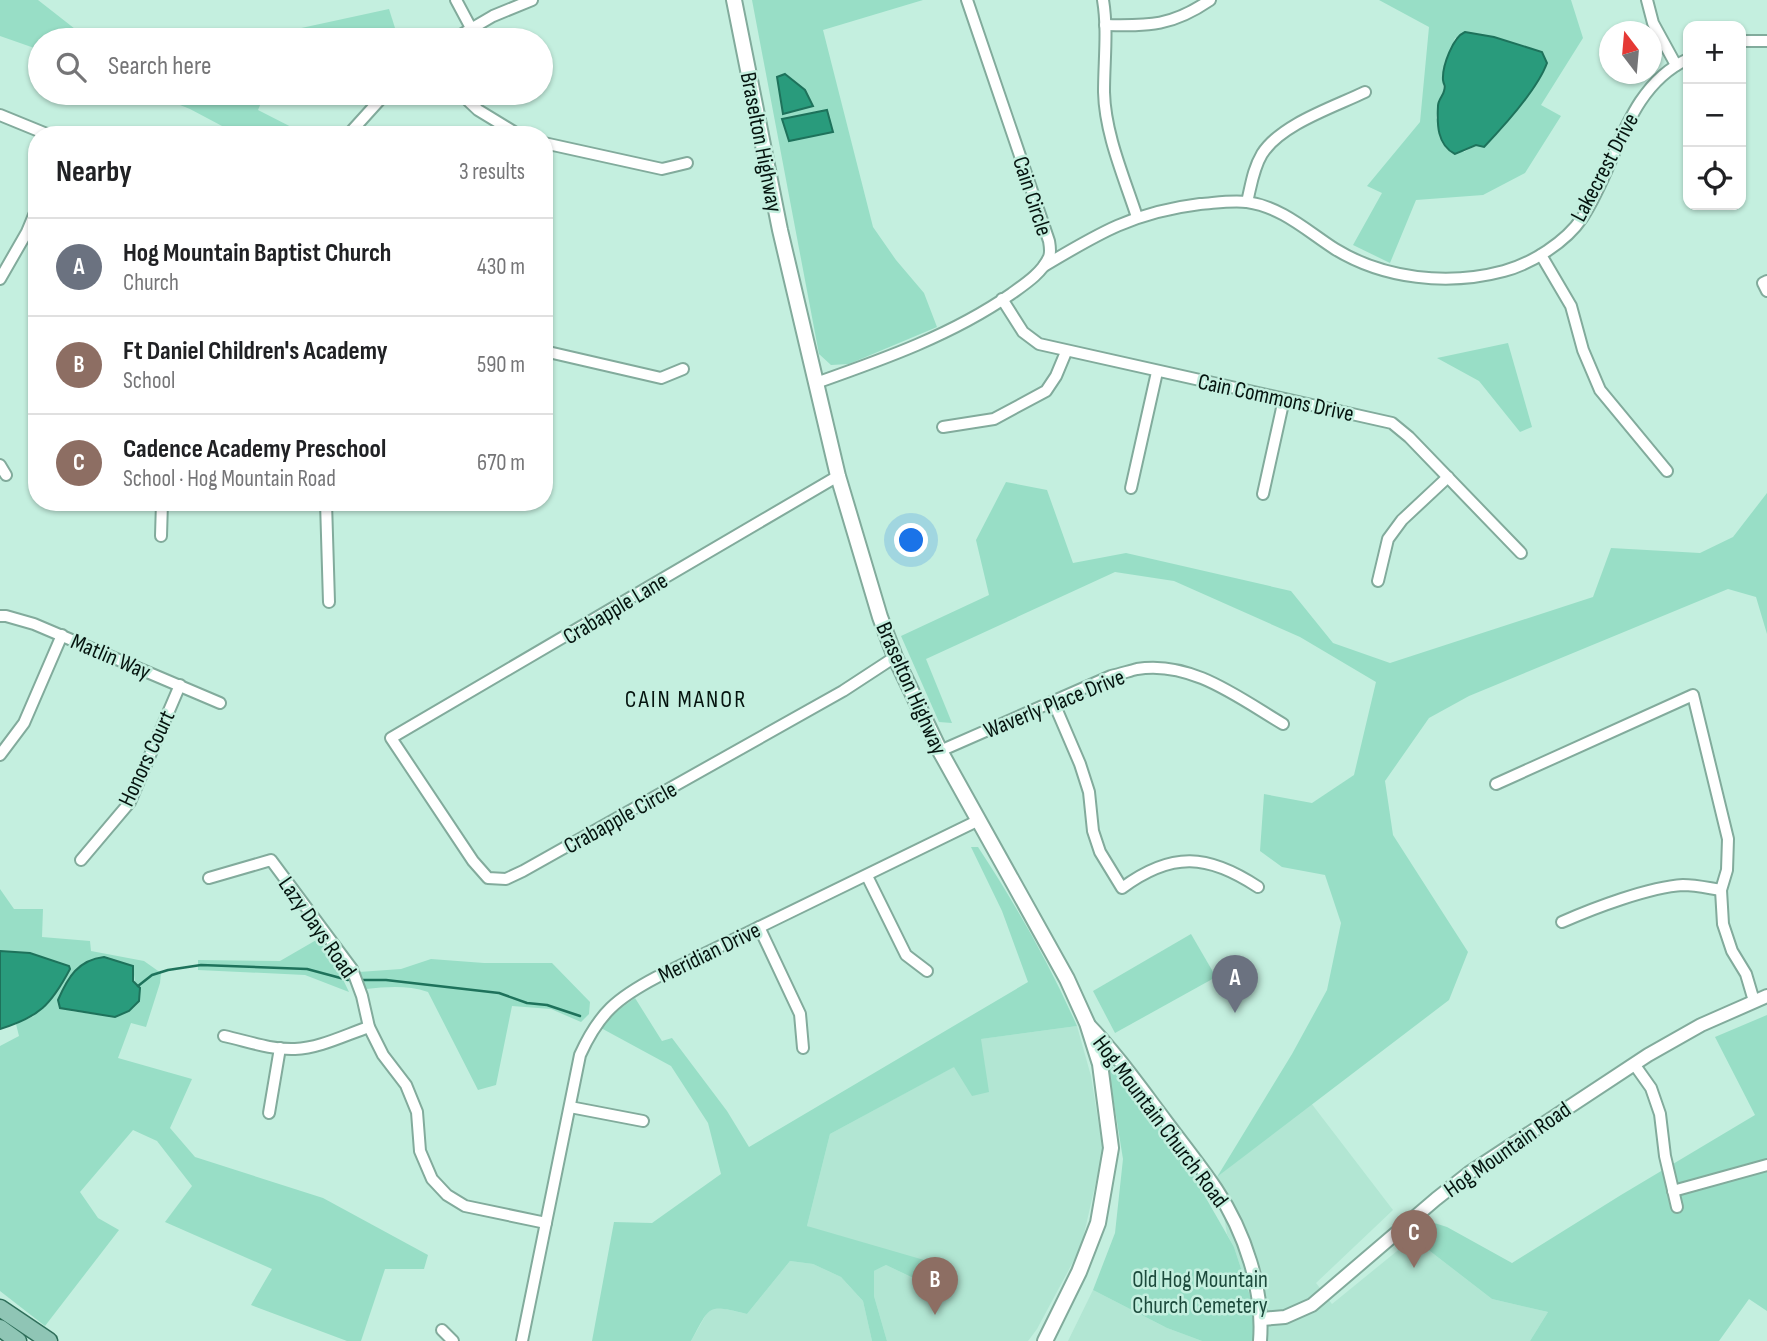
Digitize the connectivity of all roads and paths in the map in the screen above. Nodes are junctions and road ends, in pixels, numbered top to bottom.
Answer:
1 (456, 0) edge
2 (532, 0) edge
3 (734, 0) edge
4 (967, 0) edge
5 (1103, 0) edge
6 (1210, 0) edge
7 (1647, 0) edge
8 (1105, 25) junction
9 (471, 28) joint
10 (1746, 41) edge
11 (1767, 41) edge
12 (1683, 62) edge
13 (1676, 65) junction
14 (1365, 92) dead end
15 (375, 105) edge
16 (473, 105) edge
17 (0, 115) edge
18 (28, 126) edge
19 (356, 126) edge
20 (504, 126) edge
21 (553, 145) edge
22 (687, 163) dead end
23 (1247, 202) junction
24 (1137, 217) junction
25 (28, 230) edge
26 (1541, 255) junction
27 (1044, 266) junction
28 (0, 279) edge
29 (1767, 281) edge
30 (1767, 291) edge
31 (1002, 299) junction
32 (1066, 352) junction
33 (553, 353) edge
34 (683, 369) dead end
35 (1157, 372) junction
36 (816, 383) junction
37 (1283, 399) junction
38 (943, 426) dead end
39 (1667, 471) dead end
40 (838, 476) junction
41 (1448, 477) junction
42 (1131, 488) dead end
43 (1263, 495) dead end
44 (162, 511) edge
45 (326, 511) edge
46 (161, 536) dead end
47 (1521, 553) dead end
48 (1378, 581) dead end
49 (329, 602) dead end
50 (0, 616) edge
51 (62, 635) junction
52 (895, 657) junction
53 (180, 685) junction
54 (1053, 701) junction
55 (220, 702) dead end
56 (1283, 724) dead end
57 (391, 738) joint
58 (940, 751) junction
59 (0, 755) edge
60 (1496, 784) dead end
61 (977, 821) junction
62 (81, 860) dead end
63 (867, 876) junction
64 (209, 878) dead end
65 (1258, 887) dead end
66 (1721, 890) junction
67 (1562, 922) dead end
68 (760, 927) junction
69 (927, 971) dead end
70 (1767, 996) edge
71 (1754, 1000) junction
72 (1087, 1023) junction
73 (369, 1027) junction
74 (224, 1037) dead end
75 (280, 1048) junction
76 (803, 1048) dead end
77 (1634, 1064) junction
78 (570, 1107) junction
79 (269, 1113) dead end
80 (643, 1121) dead end
81 (1767, 1165) edge
82 (1673, 1191) junction
83 (1677, 1207) dead end
84 (546, 1223) junction
85 (0, 1308) edge
86 (1262, 1320) junction
87 (0, 1328) edge
88 (442, 1330) dead end
89 (19, 1341) edge
90 (48, 1341) edge
91 (453, 1341) edge
92 (522, 1341) edge
93 (1045, 1341) edge
94 (1260, 1341) edge

1 - 9 street
2 - 9 street
3 - 36 main road, Braselton Highway
4 - 27 street, Cain Circle
5 - 8 street
6 - 8 street
7 - 13 street
8 - 24 street
10 - 11 street
12 - 13 street, Lakecrest Drive
13 - 26 street, Lakecrest Drive
14 - 23 street
15 - 19 street
16 - 20 street
17 - 18 street
21 - 22 street
23 - 24 street, Lakecrest Drive
23 - 26 street, Lakecrest Drive
24 - 27 street, Lakecrest Drive
25 - 28 street
26 - 39 street
27 - 31 street, Cain Circle
29 - 30 street
31 - 32 street, Cain Commons Drive
31 - 36 street, Cain Circle
32 - 35 street, Cain Commons Drive
32 - 38 street
33 - 34 street
35 - 37 street, Cain Commons Drive
35 - 42 street
36 - 40 main road, Braselton Highway
37 - 41 street, Cain Commons Drive
37 - 43 street
40 - 52 main road, Braselton Highway
40 - 57 street, Crabapple Lane
41 - 47 street, Cain Commons Drive
41 - 48 street
44 - 46 street
45 - 49 street
50 - 51 street, Matlin Way
51 - 53 street, Matlin Way
51 - 59 street
52 - 57 street, Crabapple Circle
52 - 58 main road, Braselton Highway
53 - 55 street, Matlin Way
53 - 62 street, Honors Court
54 - 56 street, Waverly Place Drive
54 - 58 street, Waverly Place Drive
54 - 65 street
58 - 61 main road, Braselton Highway
60 - 66 street
61 - 63 street, Meridian Drive
61 - 72 main road, Braselton Highway
63 - 68 street, Meridian Drive
63 - 69 street
64 - 73 street, Lazy Days Road
66 - 67 street
66 - 71 street
68 - 76 street
68 - 78 street, Meridian Drive
70 - 71 street, Hog Mountain Road
71 - 77 street, Hog Mountain Road
72 - 86 street, Hog Mountain Church Road
72 - 93 main road, Braselton Highway
73 - 75 street
73 - 84 street, Lazy Days Road
74 - 75 street
75 - 79 street
77 - 82 street
77 - 86 street, Hog Mountain Road
78 - 80 street
78 - 84 street
81 - 82 street
82 - 83 street
84 - 92 street
85 - 90 main road
86 - 94 street, Hog Mountain Church Road
87 - 89 main road
88 - 91 street

